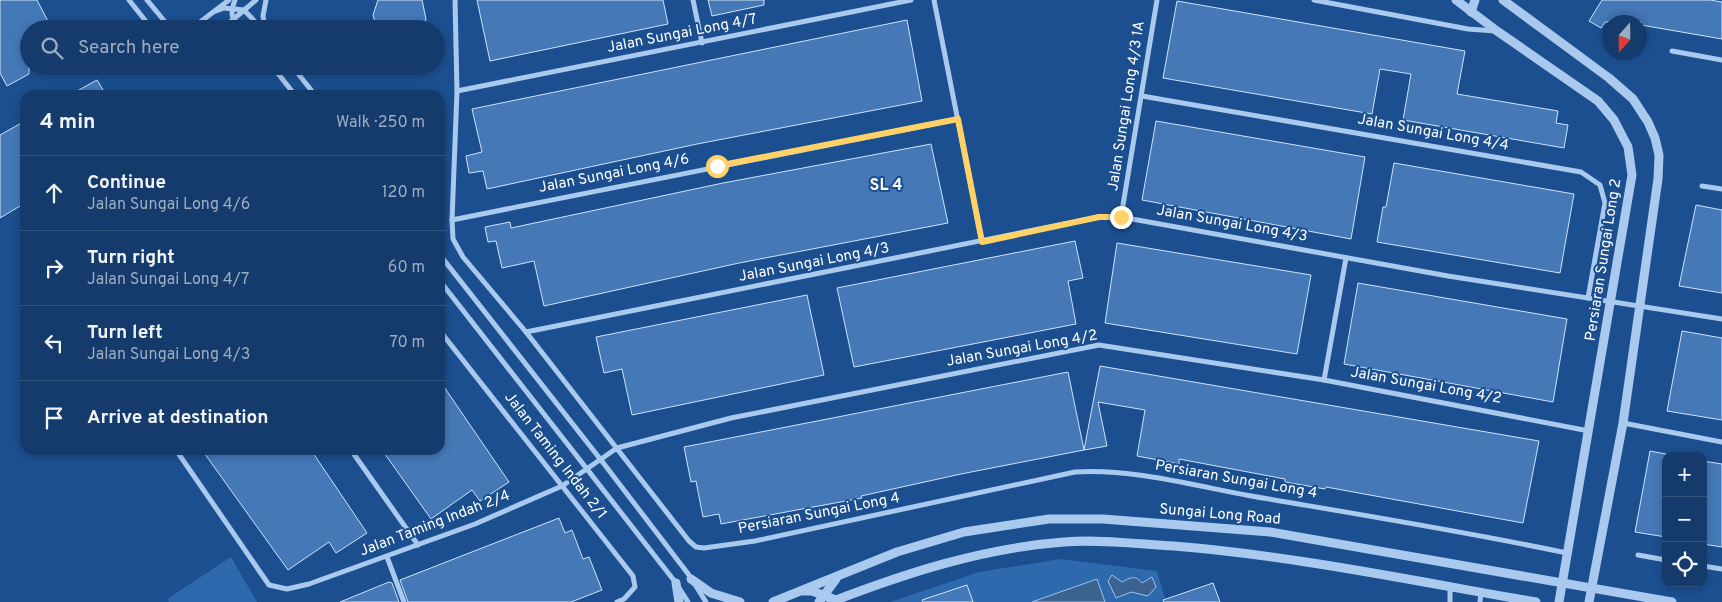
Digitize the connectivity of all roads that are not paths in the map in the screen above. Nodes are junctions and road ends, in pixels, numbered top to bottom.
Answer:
1 (129, 0) edge
2 (146, 0) edge
3 (229, 0) edge
4 (234, 0) edge
5 (256, 0) edge
6 (266, 0) edge
7 (455, 0) edge
8 (693, 0) edge
9 (911, 0) edge
10 (934, 0) edge
11 (1157, 0) edge
12 (1314, 0) edge
13 (1456, 0) edge
14 (1475, 0) edge
15 (1503, 0) edge
16 (232, 8) junction
17 (244, 10) junction
18 (216, 11) junction
19 (1471, 12) junction
20 (145, 20) edge
21 (163, 20) edge
22 (204, 20) edge
23 (232, 20) joint
24 (254, 20) edge
25 (263, 20) edge
26 (1497, 31) junction
27 (702, 43) junction
28 (1672, 51) dead end
29 (1722, 60) edge
30 (278, 75) edge
31 (280, 75) edge
32 (299, 75) edge
33 (282, 78) junction
34 (291, 90) edge
35 (311, 90) edge
36 (457, 91) junction
37 (1142, 96) junction
38 (958, 119) junction
39 (1702, 186) dead end
40 (1722, 190) edge
41 (1121, 217) junction
42 (452, 220) junction
43 (982, 242) junction
44 (1346, 258) junction
45 (445, 261) edge
46 (445, 287) edge
47 (1588, 298) junction
48 (1612, 302) junction
49 (1640, 306) junction
50 (1722, 319) edge
51 (526, 332) junction
52 (445, 336) edge
53 (1324, 380) junction
54 (1623, 423) junction
55 (1589, 431) junction
56 (1722, 442) edge
57 (617, 448) junction
58 (179, 455) edge
59 (355, 455) edge
60 (600, 460) junction
61 (587, 470) junction
62 (562, 486) junction
63 (418, 545) junction
64 (1567, 554) junction
65 (1638, 555) dead end
66 (387, 556) junction
67 (1662, 559) edge
68 (1707, 567) edge
69 (1722, 569) edge
70 (840, 575) junction
71 (691, 578) junction
72 (676, 583) junction
73 (1562, 583) junction
74 (1450, 586) junction
75 (1592, 587) junction
76 (801, 591) junction
77 (1480, 597) edge
78 (821, 598) edge
79 (833, 601) edge
80 (404, 602) edge
81 (617, 602) edge
82 (679, 602) edge
83 (688, 602) edge
84 (706, 602) edge
85 (740, 602) edge
86 (773, 602) edge
87 (1450, 602) edge
88 (1536, 602) edge
89 (1558, 602) edge
90 (1589, 602) edge
91 (1672, 602) edge

1 - 20 street
2 - 21 street
3 - 18 street
4 - 16 street
5 - 17 street
6 - 25 street
7 - 36 street, Persiaran Sungai Long 4
8 - 27 street
9 - 27 street, Jalan Sungai Long 4/7
10 - 38 street
11 - 37 street, Jalan Sungai Long 4/3 1A
12 - 26 street
13 - 19 street, Persiaran Sungai Long 2
14 - 19 street
15 - 49 street
16 - 17 street
16 - 18 street
16 - 23 street
17 - 23 street
17 - 24 street
18 - 22 street
19 - 26 street, Persiaran Sungai Long 2
26 - 48 street, Persiaran Sungai Long 2
27 - 36 street, Jalan Sungai Long 4/7
28 - 29 street
30 - 33 street
31 - 33 street
32 - 35 street
33 - 34 street
36 - 42 street, Persiaran Sungai Long 4
37 - 41 street, Jalan Sungai Long 4/3 1A
37 - 47 street, Jalan Sungai Long 4/4
38 - 42 street, Jalan Sungai Long 4/6
38 - 43 street
39 - 40 street
41 - 43 street, Jalan Sungai Long 4/3
41 - 44 street, Jalan Sungai Long 4/3
42 - 51 street, Persiaran Sungai Long 4
43 - 51 street, Jalan Sungai Long 4/3
44 - 47 street, Jalan Sungai Long 4/3
44 - 53 street
45 - 60 street
46 - 61 street
47 - 48 street, Jalan Sungai Long 4/3
48 - 49 street, Jalan Sungai Long 4/3
48 - 55 street, Persiaran Sungai Long 2
49 - 50 street, Jalan Sungai Long 4/3
49 - 54 street
51 - 57 street, Persiaran Sungai Long 4
52 - 62 street, Jalan Taming Indah 2/1
53 - 55 street, Jalan Sungai Long 4/2
53 - 57 street, Jalan Sungai Long 4/2
54 - 56 street
54 - 75 street
55 - 64 street, Persiaran Sungai Long 2
57 - 60 street, Jalan Sungai Long 4/2
57 - 64 street, Persiaran Sungai Long 4
58 - 66 street, Jalan Taming Indah 2/4
59 - 63 street
60 - 61 street, Jalan Sungai Long 4/2
60 - 71 street
61 - 62 street, Jalan Taming Indah 2/4
61 - 72 street
62 - 63 street, Jalan Taming Indah 2/4
62 - 81 street, Jalan Taming Indah 2/1
63 - 66 street, Jalan Taming Indah 2/4
64 - 73 street, Persiaran Sungai Long 2
65 - 67 street
66 - 80 street
68 - 69 street
70 - 73 street, Sungai Long Road
70 - 76 street, Sungai Long Road
70 - 78 street
71 - 84 street
71 - 85 street
72 - 82 street
72 - 83 street
73 - 75 street, Sungai Long Road
73 - 89 street, Persiaran Sungai Long 2
74 - 77 street
74 - 79 street
74 - 87 street
75 - 90 street
75 - 91 street, Sungai Long Road
76 - 78 street
76 - 86 street, Sungai Long Road
77 - 88 street
78 - 79 street

